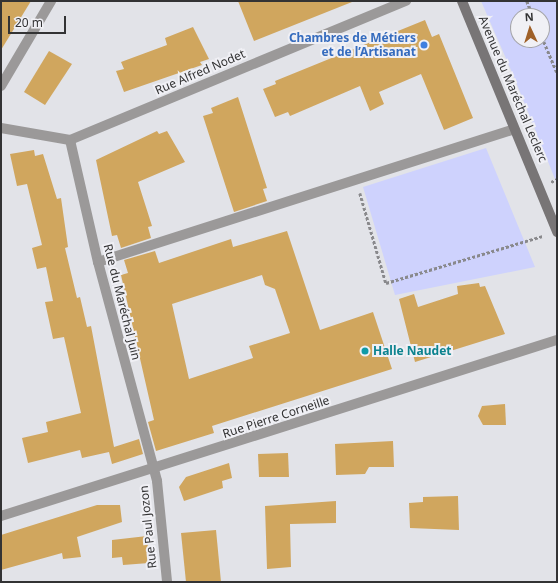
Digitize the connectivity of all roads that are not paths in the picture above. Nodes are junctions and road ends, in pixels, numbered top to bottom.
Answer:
1 (51, 1) edge
2 (406, 1) edge
3 (462, 1) edge
4 (1, 86) edge
5 (1, 128) edge
6 (514, 128) junction
7 (70, 140) junction
8 (557, 232) edge
9 (98, 262) junction
10 (557, 340) edge
11 (153, 469) junction
12 (1, 516) edge
13 (167, 582) edge

1 - 4 street
2 - 7 street, Rue Alfred Nodet
3 - 6 main road, Avenue du Maréchal Leclerc
5 - 7 street
6 - 8 main road, Avenue du Maréchal Leclerc
6 - 9 street
7 - 9 street, Rue du Maréchal Juin
9 - 11 street, Rue du Maréchal Juin
10 - 11 street, Rue Pierre Corneille
11 - 12 street, Rue Pierre Corneille
11 - 13 street, Rue Paul Jozon

